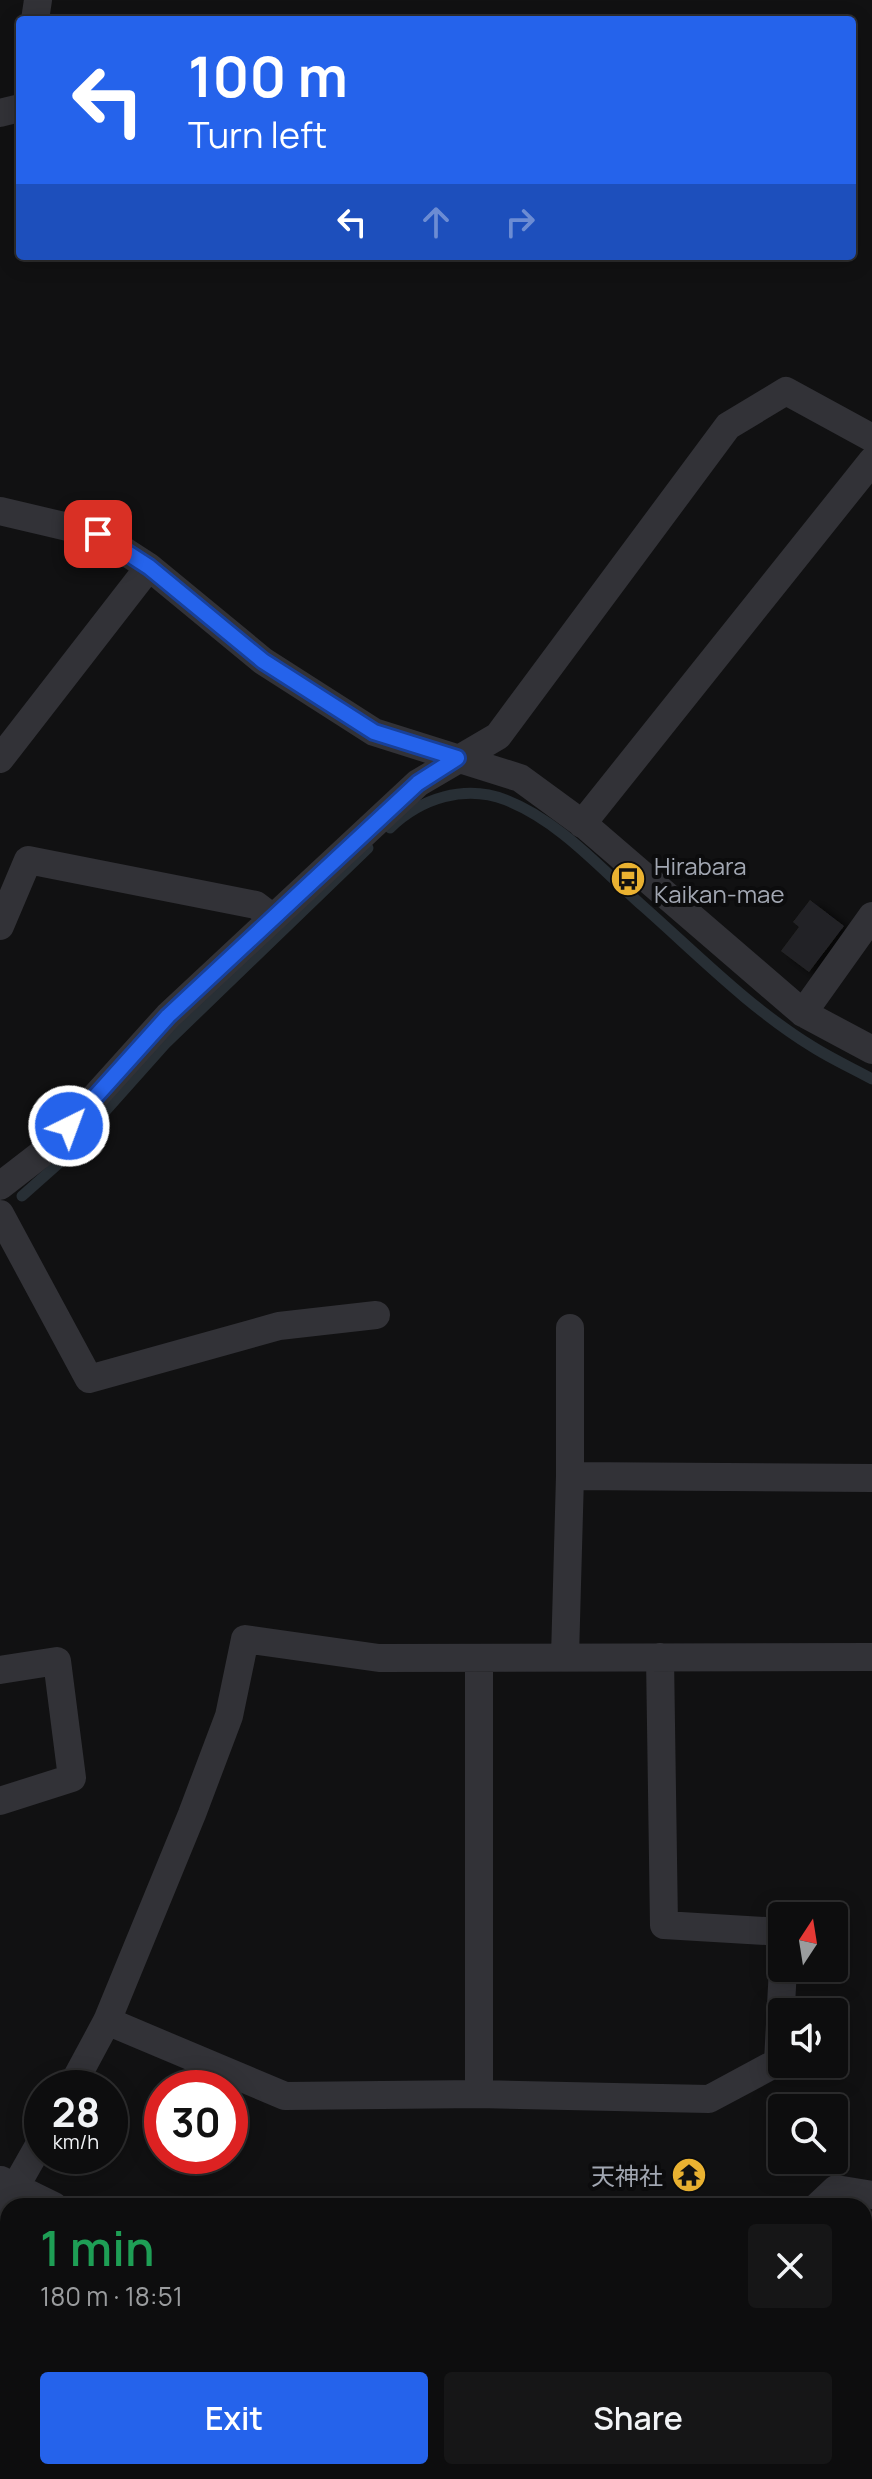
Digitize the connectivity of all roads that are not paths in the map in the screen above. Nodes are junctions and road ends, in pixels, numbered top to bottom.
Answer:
1 (872, 438) edge
2 (872, 461) edge
3 (0, 511) edge
4 (149, 567) junction
5 (457, 758) junction
6 (0, 759) edge
7 (582, 824) junction
8 (872, 916) edge
9 (273, 918) junction
10 (0, 926) edge
11 (803, 1013) junction
12 (872, 1050) edge
13 (1, 1180) edge
14 (0, 1214) edge
15 (376, 1315) dead end
16 (570, 1328) dead end
17 (570, 1476) junction
18 (872, 1478) edge
19 (565, 1657) junction
20 (660, 1657) junction
21 (872, 1657) edge
22 (479, 1658) junction
23 (0, 1670) edge
24 (0, 1801) edge
25 (768, 1931) edge
26 (782, 1982) edge
27 (107, 2021) junction
28 (81, 2070) edge
29 (479, 2094) junction
30 (24, 2163) edge
31 (8, 2184) edge
32 (872, 2195) edge
33 (37, 2198) edge
34 (826, 2198) edge

1 - 5 street
2 - 7 street
3 - 4 street
4 - 5 street
4 - 6 street
5 - 7 street
5 - 9 street
7 - 11 street
8 - 11 street
9 - 10 street
9 - 13 street
11 - 12 street
14 - 15 street
16 - 17 street
17 - 18 street
17 - 19 street
19 - 20 street
19 - 22 street
20 - 21 street
20 - 25 street
22 - 27 street
22 - 29 street
23 - 24 street
26 - 29 street
27 - 28 street
27 - 29 street
30 - 31 street
31 - 33 street
32 - 34 street

